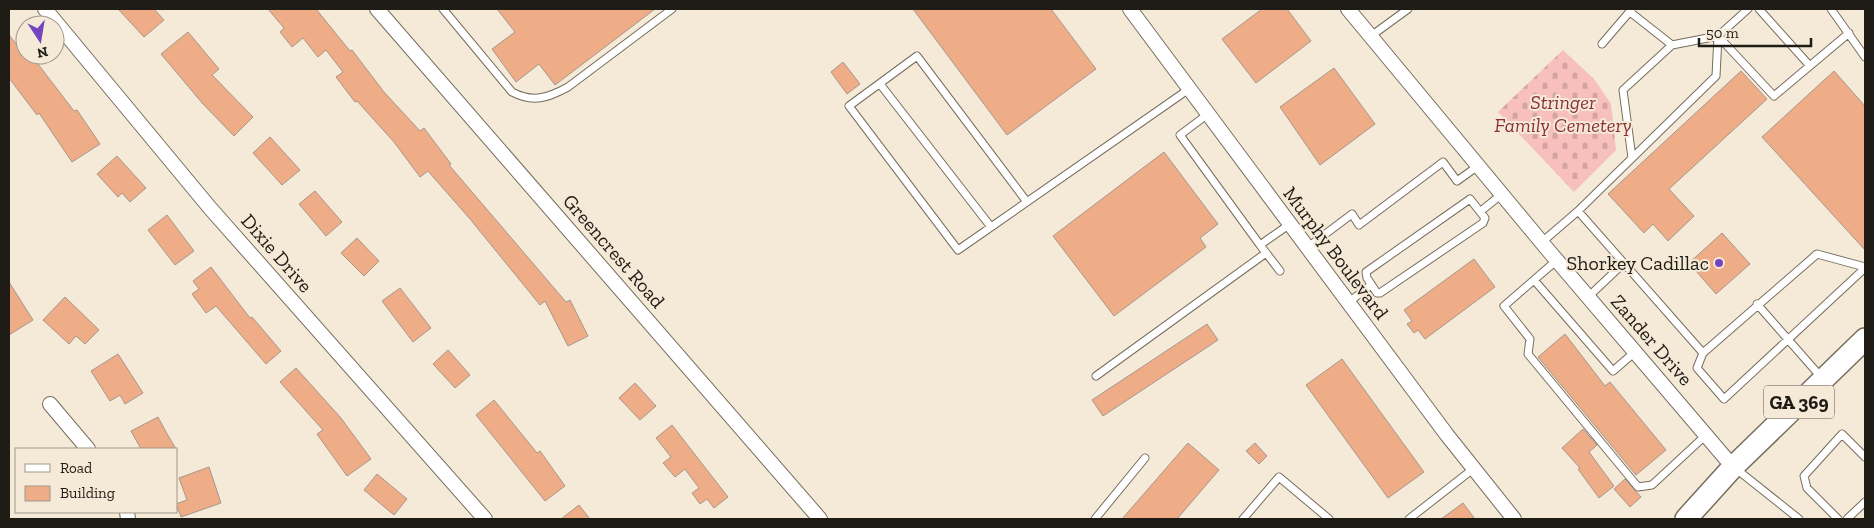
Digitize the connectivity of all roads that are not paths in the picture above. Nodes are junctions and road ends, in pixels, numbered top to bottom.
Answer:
1 (45, 9) edge
2 (377, 9) edge
3 (442, 9) edge
4 (672, 9) edge
5 (1130, 9) edge
6 (1348, 9) edge
7 (1408, 9) edge
8 (1748, 9) edge
9 (1759, 9) edge
10 (1831, 9) edge
11 (1631, 10) edge
12 (1849, 33) junction
13 (1371, 36) junction
14 (1718, 36) junction
15 (1602, 44) dead end
16 (1672, 44) junction
17 (1865, 57) edge
18 (1810, 66) junction
19 (880, 84) junction
20 (1189, 89) junction
21 (1208, 114) junction
22 (1632, 158) junction
23 (1478, 166) junction
24 (1502, 194) junction
25 (1027, 202) junction
26 (1481, 211) junction
27 (1578, 211) junction
28 (1290, 224) junction
29 (990, 227) junction
30 (1542, 242) junction
31 (1260, 245) junction
32 (1308, 247) junction
33 (1266, 253) junction
34 (1557, 260) junction
35 (1624, 263) junction
36 (1865, 268) edge
37 (1280, 271) dead end
38 (1534, 280) junction
39 (1371, 285) junction
40 (1588, 297) junction
41 (1349, 302) junction
42 (1757, 304) junction
43 (1865, 339) edge
44 (1789, 341) junction
45 (1636, 351) junction
46 (1703, 353) junction
47 (1096, 376) dead end
48 (1823, 379) junction
49 (50, 404) dead end
50 (1706, 435) junction
51 (87, 448) edge
52 (1865, 457) edge
53 (1145, 458) dead end
54 (1733, 467) junction
55 (1473, 469) junction
56 (1865, 502) edge
57 (484, 519) edge
58 (820, 519) edge
59 (1095, 519) edge
60 (1243, 519) edge
61 (1329, 519) edge
62 (1409, 519) edge
63 (1514, 519) edge
64 (1686, 519) edge
65 (1799, 519) edge
66 (1838, 519) edge
67 (1847, 519) edge

1 - 57 street, Dixie Drive
2 - 58 street, Greencrest Road
3 - 4 lane
5 - 20 street, Murphy Boulevard
6 - 13 street, Zander Drive
7 - 13 lane
8 - 14 lane
9 - 18 lane
10 - 12 lane
11 - 15 lane
11 - 16 lane
12 - 17 lane
12 - 18 lane
13 - 23 street, Zander Drive
14 - 16 lane
14 - 18 lane
14 - 22 lane
16 - 22 lane
19 - 25 lane
19 - 29 lane
19 - 29 lane
20 - 21 street, Murphy Boulevard
20 - 25 lane
21 - 28 street, Murphy Boulevard
21 - 31 lane
22 - 27 lane
23 - 24 street, Zander Drive
23 - 32 lane
24 - 26 lane
24 - 30 street, Zander Drive
25 - 29 lane
26 - 39 lane
26 - 39 lane
27 - 30 lane
27 - 35 lane
28 - 31 lane
28 - 32 street, Murphy Boulevard
30 - 34 street, Zander Drive
31 - 33 lane
32 - 41 street, Murphy Boulevard
33 - 37 lane
33 - 47 lane
34 - 38 lane
34 - 40 street, Zander Drive
35 - 40 lane
35 - 46 lane
36 - 42 lane
36 - 44 lane
38 - 45 lane
38 - 50 lane
39 - 41 lane
40 - 45 street, Zander Drive
41 - 55 street, Murphy Boulevard
42 - 44 lane
42 - 46 lane
43 - 48 main road, GA 369
44 - 46 lane
44 - 48 lane
45 - 50 street, Zander Drive
48 - 54 main road, GA 369
49 - 51 street
50 - 54 street, Zander Drive
52 - 66 lane
53 - 59 lane
54 - 64 main road, GA 369
54 - 65 lane
55 - 62 lane
55 - 63 street, Murphy Boulevard
56 - 67 lane
60 - 61 lane

